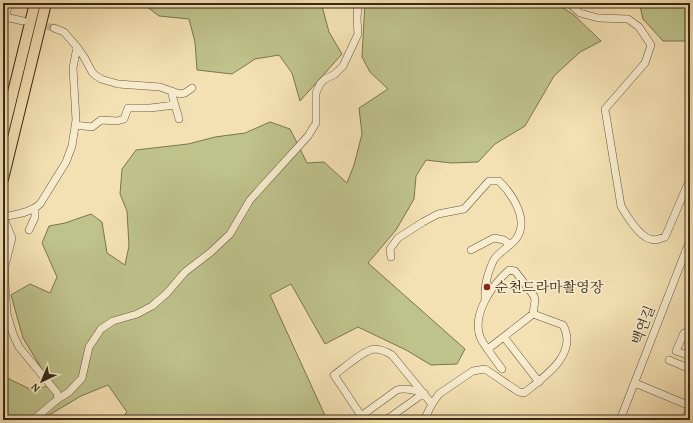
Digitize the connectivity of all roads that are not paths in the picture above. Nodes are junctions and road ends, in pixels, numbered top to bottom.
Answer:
1 (9, 3) edge
2 (35, 3) edge
3 (46, 3) edge
4 (358, 3) edge
5 (569, 3) edge
6 (4, 16) edge
7 (23, 21) dead end
8 (3, 26) edge
9 (54, 28) tunnel mouth
10 (77, 47) junction
11 (16, 85) junction
12 (192, 88) dead end
13 (171, 91) junction
14 (175, 105) junction
15 (3, 116) edge
16 (179, 119) dead end
17 (75, 125) junction
18 (3, 133) edge
19 (3, 179) edge
20 (690, 179) edge
21 (35, 209) junction
22 (3, 217) edge
23 (29, 230) dead end
24 (690, 240) edge
25 (510, 244) junction
26 (471, 250) dead end
27 (391, 257) dead end
28 (486, 300) junction
29 (533, 314) junction
30 (690, 331) edge
31 (504, 336) junction
32 (488, 349) junction
33 (690, 356) edge
34 (669, 360) dead end
35 (502, 369) dead end
36 (690, 369) edge
37 (539, 382) junction
38 (635, 383) junction
39 (424, 393) junction
40 (58, 399) junction
41 (432, 404) junction
42 (690, 406) edge
43 (362, 418) edge
44 (33, 420) edge
45 (386, 420) edge
46 (424, 420) edge
47 (620, 420) edge
48 (685, 420) edge

1 - 6 street
2 - 11 highway
3 - 19 highway
4 - 40 street
5 - 20 street
6 - 7 street
6 - 8 street
9 - 10 street
10 - 13 street
10 - 17 street
11 - 15 highway
11 - 18 highway
12 - 13 street
13 - 14 street
14 - 16 street
14 - 17 street
17 - 21 street
21 - 22 street
21 - 23 street
22 - 40 street
24 - 38 street, 백연길
25 - 26 street
25 - 27 street
25 - 28 street
28 - 29 street
28 - 32 street
29 - 31 street
29 - 37 street
30 - 33 street
31 - 32 street
31 - 37 street
32 - 35 street
34 - 36 street
37 - 41 street
38 - 42 street
38 - 47 street, 백연길
39 - 41 street
39 - 43 street
39 - 43 street
39 - 45 street
40 - 44 street
41 - 46 street
42 - 48 street

